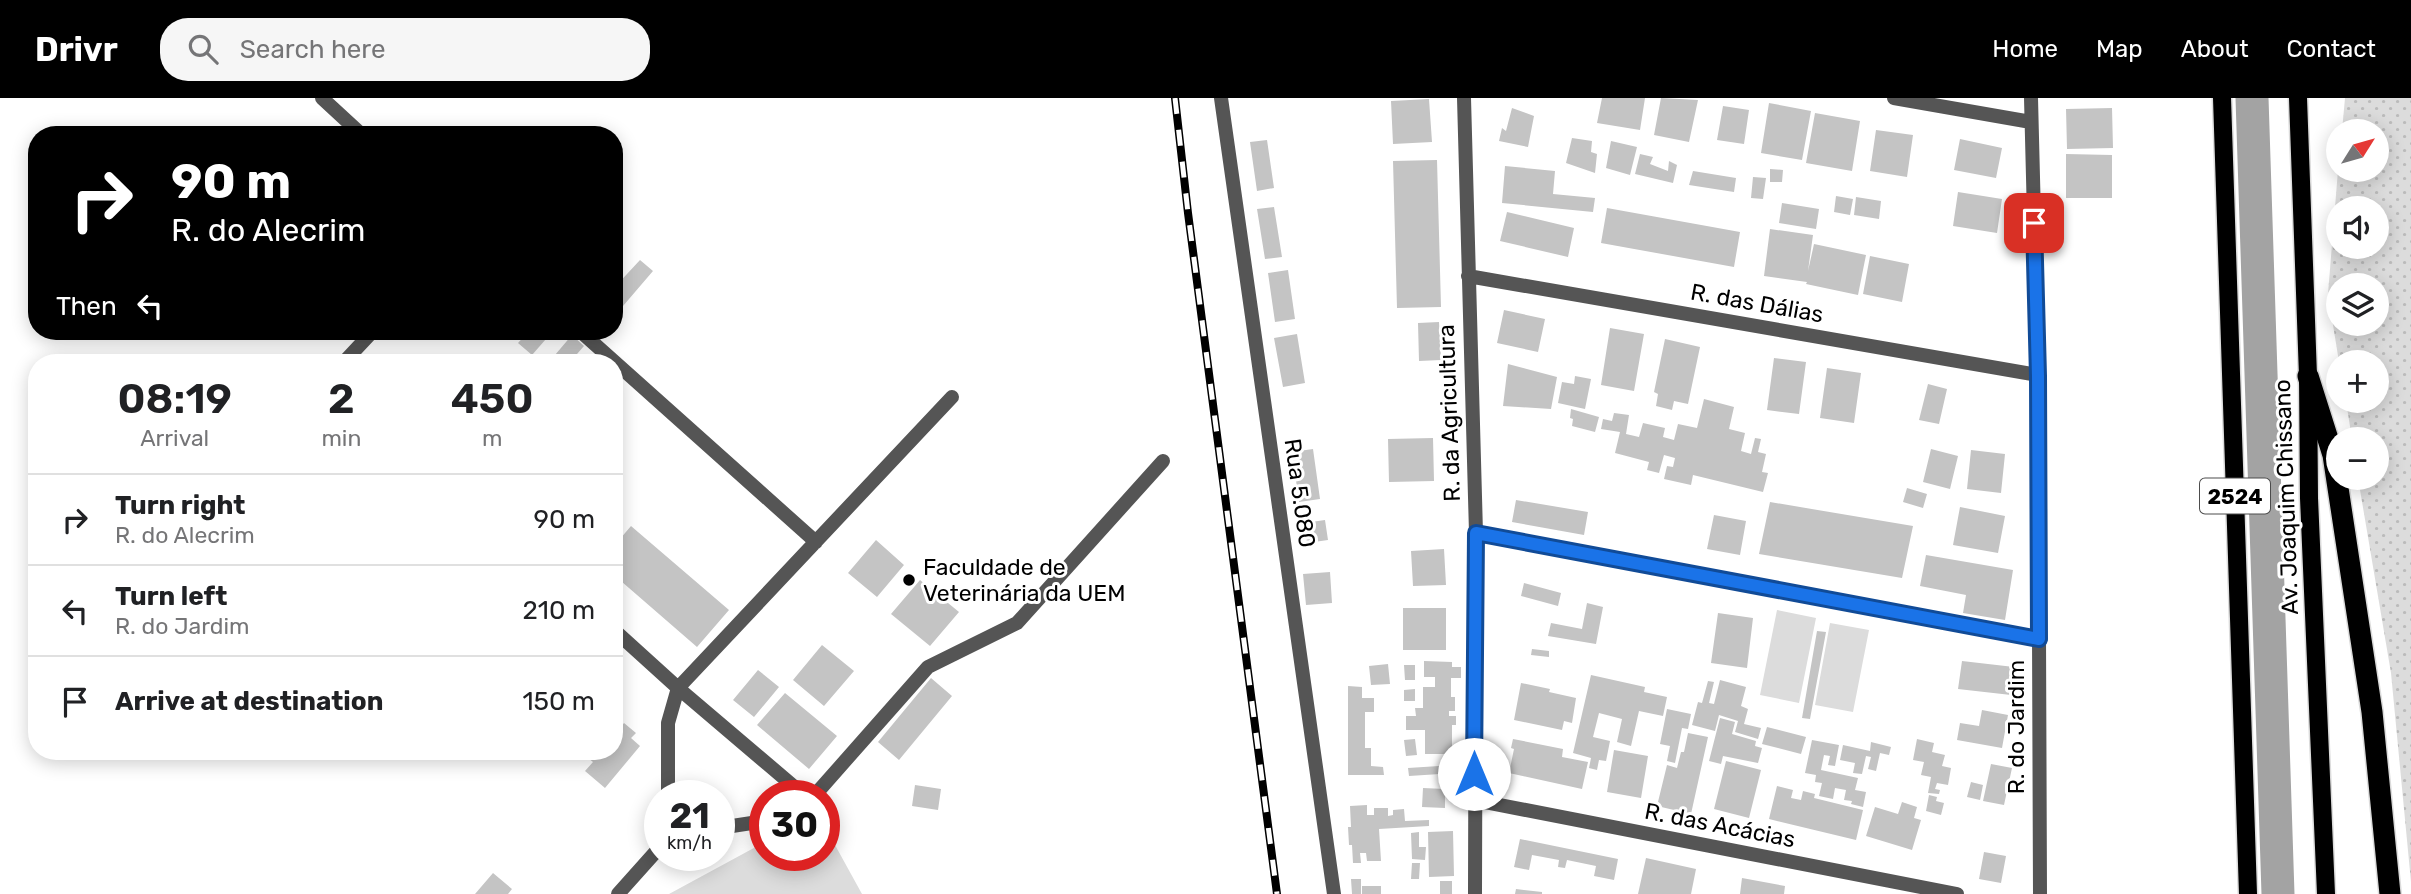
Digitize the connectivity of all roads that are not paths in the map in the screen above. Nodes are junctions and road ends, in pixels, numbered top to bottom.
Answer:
1 (322, 98) edge
2 (1221, 98) edge
3 (1464, 98) edge
4 (1894, 98) edge
5 (2031, 98) edge
6 (2222, 98) edge
7 (2298, 98) edge
8 (2031, 122) junction
9 (352, 126) edge
10 (1468, 276) junction
11 (365, 340) edge
12 (590, 340) edge
13 (351, 354) edge
14 (606, 354) edge
15 (623, 369) edge
16 (2038, 376) junction
17 (2308, 376) junction
18 (952, 397) dead end
19 (1163, 461) dead end
20 (1476, 533) junction
21 (816, 541) junction
22 (623, 638) edge
23 (2039, 639) junction
24 (678, 688) junction
25 (668, 780) edge
26 (786, 780) edge
27 (828, 780) edge
28 (1474, 800) junction
29 (644, 864) edge
30 (618, 894) edge
31 (1334, 894) edge
32 (1475, 894) edge
33 (1958, 894) edge
34 (2040, 894) edge
35 (2248, 894) edge
36 (2326, 894) edge
37 (2390, 894) edge

1 - 9 street
2 - 31 street, Rua 5.080
3 - 10 street, R. da Agricultura
4 - 8 street
5 - 8 street, R. do Jardim
6 - 35 main road, 2524
7 - 17 main road, Av. Joaquim Chissano
8 - 16 street, R. do Jardim
10 - 16 street, R. das Dálias
10 - 20 street, R. da Agricultura
11 - 13 street
12 - 14 street
15 - 21 street
16 - 23 street, R. do Jardim
17 - 36 main road, Av. Joaquim Chissano
17 - 37 highway
18 - 21 street
19 - 27 street
20 - 23 street
20 - 28 street, R. da Agricultura
21 - 24 street
22 - 24 street
23 - 34 street, R. do Jardim
24 - 25 street
24 - 26 street
28 - 32 street, R. da Agricultura
28 - 33 street, R. das Acácias
29 - 30 street

